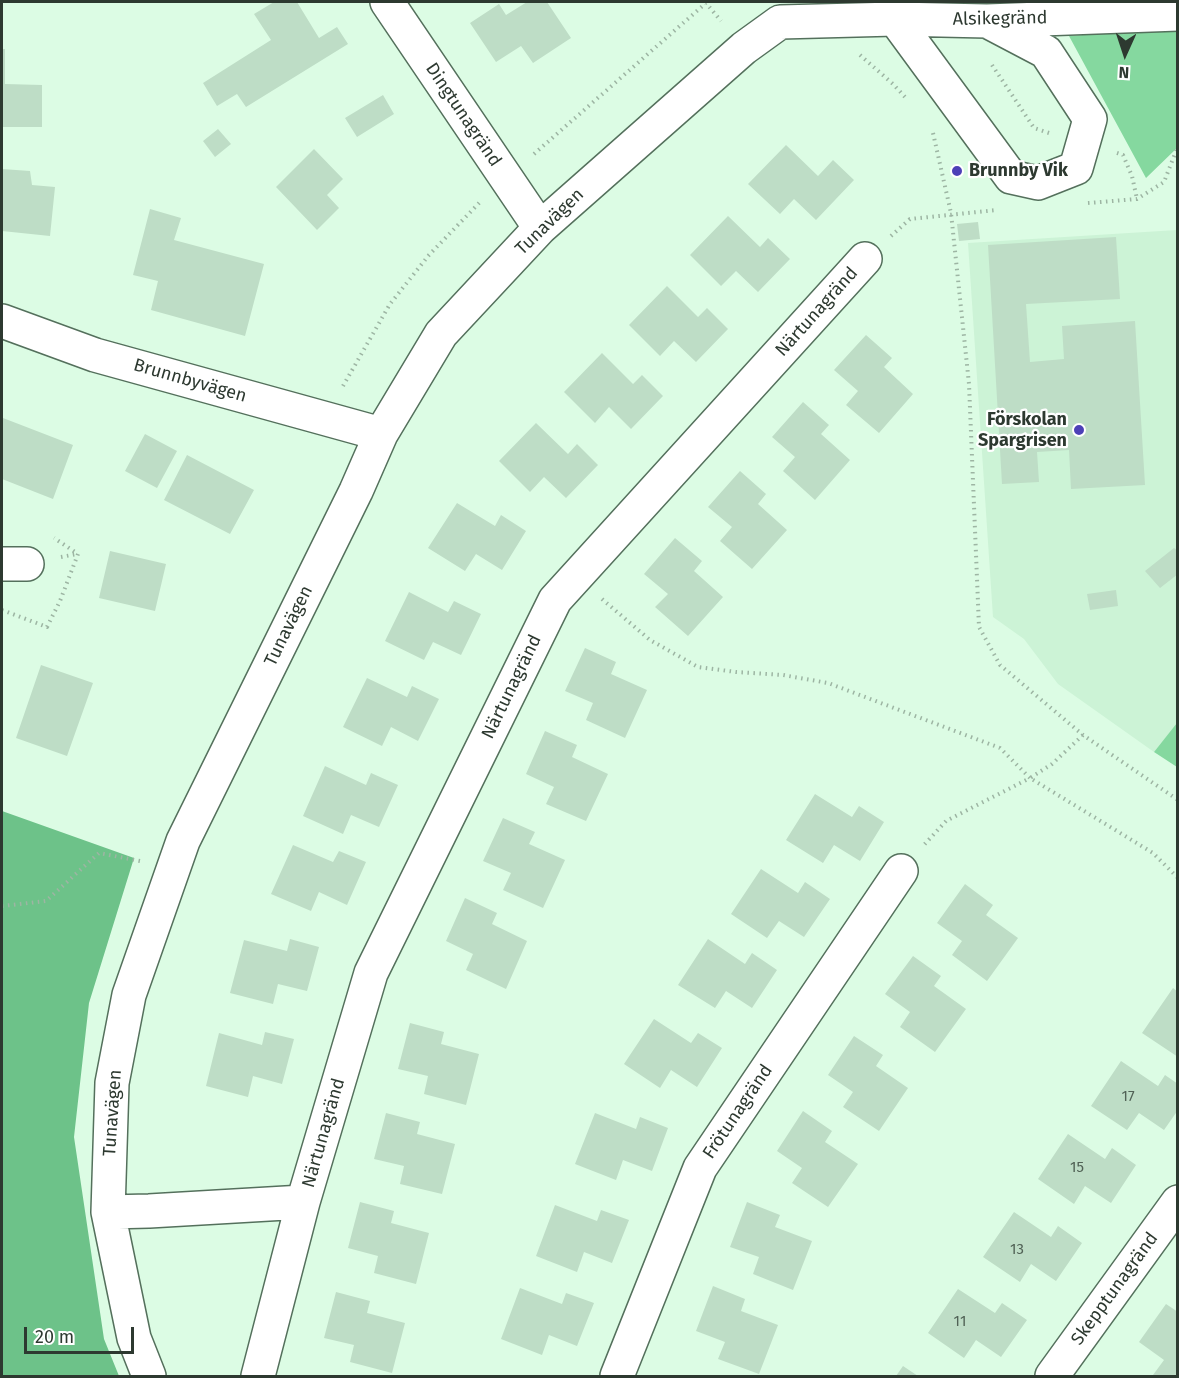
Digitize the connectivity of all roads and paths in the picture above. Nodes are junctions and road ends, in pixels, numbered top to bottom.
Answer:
1 (387, 2) edge
2 (774, 12) edge
3 (1178, 14) edge
4 (895, 19) junction
5 (828, 20) junction
6 (987, 21) junction
7 (909, 101) dead end
8 (932, 127) dead end
9 (951, 213) junction
10 (540, 228) junction
11 (865, 259) joint
12 (2, 321) edge
13 (381, 434) junction
14 (577, 577) junction
15 (1083, 735) junction
16 (1030, 778) junction
17 (1178, 800) edge
18 (173, 868) junction
19 (901, 871) joint
20 (1178, 878) edge
21 (2, 906) edge
22 (303, 1202) junction
23 (1178, 1202) edge
24 (108, 1212) junction
25 (149, 1377) edge
26 (258, 1377) edge
27 (617, 1377) edge
28 (1052, 1377) edge

1 - 10 street, Dingtunagränd
2 - 5 street, Tunavägen
2 - 10 street, Tunavägen
3 - 6 street, Alsikegränd
4 - 5 street, Tunavägen
4 - 6 street, Alsikegränd
4 - 6 street
5 - 7 path
8 - 9 path
9 - 11 path
9 - 15 path
10 - 13 street, Tunavägen
11 - 14 street, Närtunagränd
12 - 13 street, Brunnbyvägen
13 - 18 street, Tunavägen
14 - 16 path
14 - 22 street, Närtunagränd
15 - 16 path
15 - 17 path
16 - 19 path
16 - 20 path
18 - 21 path
18 - 24 street, Tunavägen
19 - 27 street, Frötunagränd
22 - 24 street, Närtunagränd
22 - 26 street, Närtunagränd
23 - 28 street, Skepptunagränd
24 - 25 street, Tunavägen

